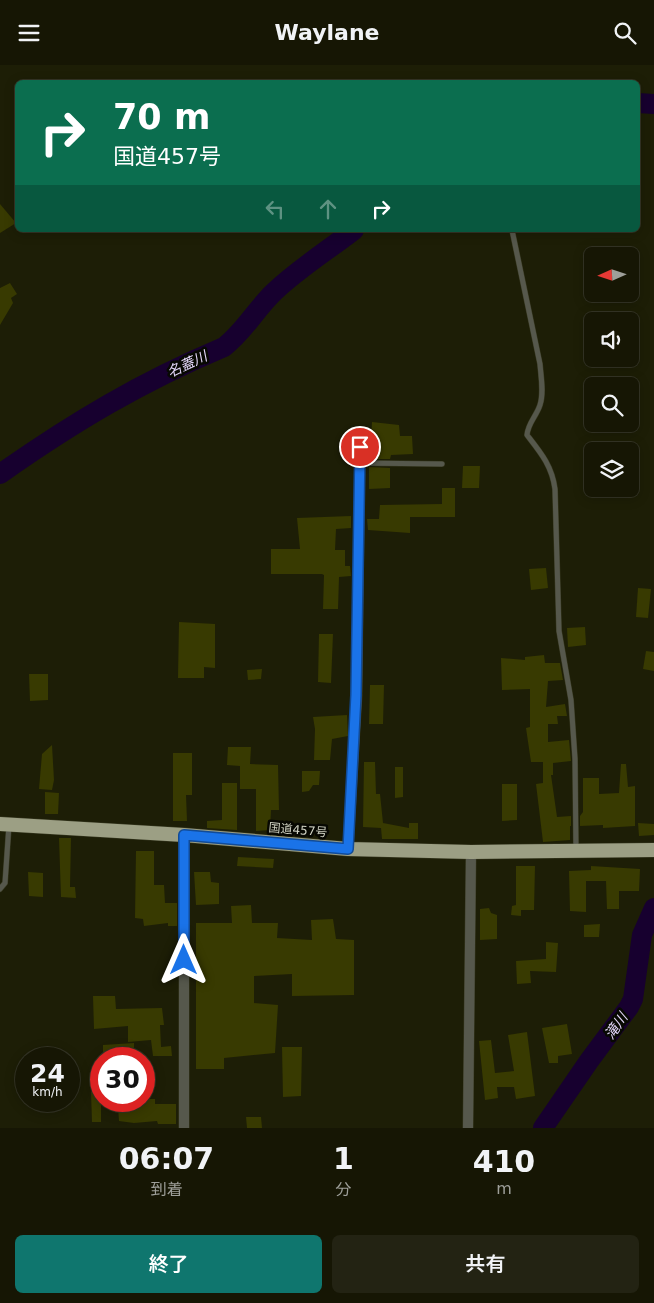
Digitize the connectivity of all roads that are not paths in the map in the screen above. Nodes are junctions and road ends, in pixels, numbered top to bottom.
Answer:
1 (512, 232) edge
2 (360, 432) dead end
3 (360, 463) junction
4 (442, 464) dead end
5 (5, 824) edge
6 (184, 835) junction
7 (348, 849) junction
8 (654, 850) edge
9 (470, 852) junction
10 (576, 852) junction
11 (0, 889) edge
12 (184, 1128) edge
13 (468, 1128) edge

1 - 10 lane
2 - 3 street
3 - 4 lane
3 - 7 street
5 - 6 highway, 国道457号
5 - 11 lane
6 - 7 highway, 国道457号
6 - 12 street
7 - 9 highway, 国道457号
8 - 10 highway, 国道457号
9 - 10 highway, 国道457号
9 - 13 street

